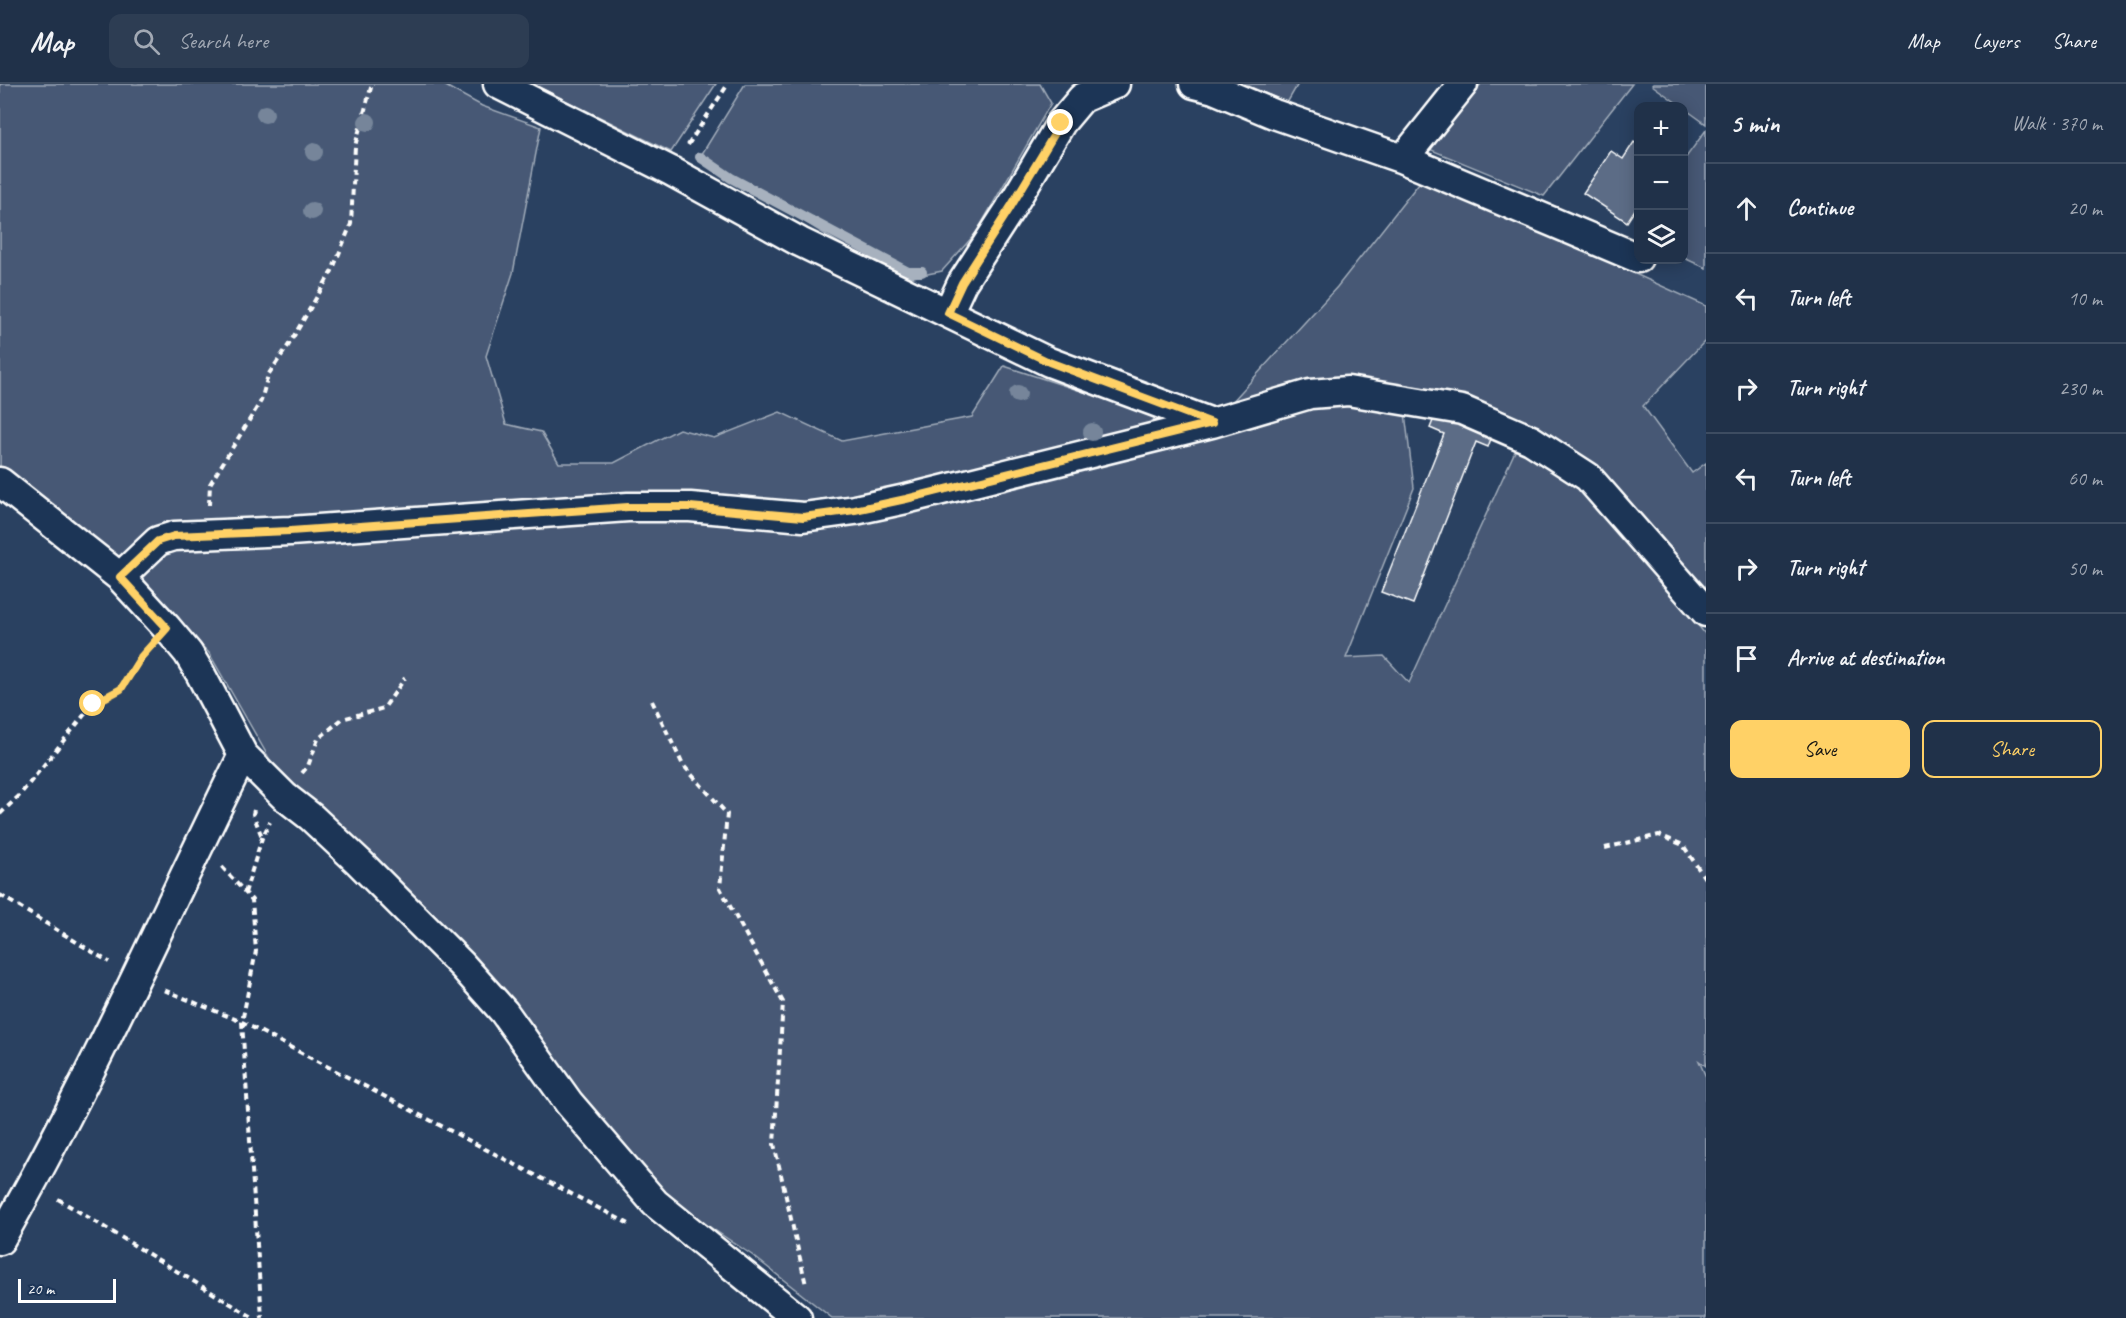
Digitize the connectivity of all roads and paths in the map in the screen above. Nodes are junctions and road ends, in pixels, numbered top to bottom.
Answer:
1 (372, 84) edge
2 (498, 84) edge
3 (728, 84) edge
4 (1115, 84) edge
5 (1194, 84) edge
6 (1463, 84) edge
7 (1403, 159) junction
8 (671, 171) junction
9 (1634, 255) edge
10 (948, 313) junction
11 (1212, 423) junction
12 (0, 482) edge
13 (207, 535) junction
14 (120, 577) junction
15 (1706, 612) edge
16 (167, 628) junction
17 (405, 678) dead end
18 (652, 701) dead end
19 (243, 755) junction
20 (284, 796) junction
21 (0, 814) edge
22 (200, 842) junction
23 (1605, 848) dead end
24 (1706, 880) edge
25 (245, 894) junction
26 (0, 895) edge
27 (136, 978) junction
28 (242, 1022) junction
29 (32, 1184) junction
30 (633, 1226) dead end
31 (0, 1240) edge
32 (802, 1306) edge
33 (254, 1318) edge
34 (262, 1318) edge

1 - 13 path
2 - 8 street
3 - 8 path
4 - 10 street
5 - 7 street
6 - 7 street
7 - 9 street
8 - 10 street
10 - 11 street
11 - 13 street
11 - 15 street
12 - 14 street
13 - 14 street
14 - 16 street
16 - 19 street
16 - 21 path
17 - 20 path
18 - 32 path
19 - 20 street
19 - 22 street
20 - 25 path
20 - 32 street
22 - 25 path
22 - 27 street
23 - 24 path
25 - 28 path
26 - 27 path
27 - 28 path
27 - 29 street
28 - 30 path
28 - 34 path
29 - 31 street
29 - 33 path

